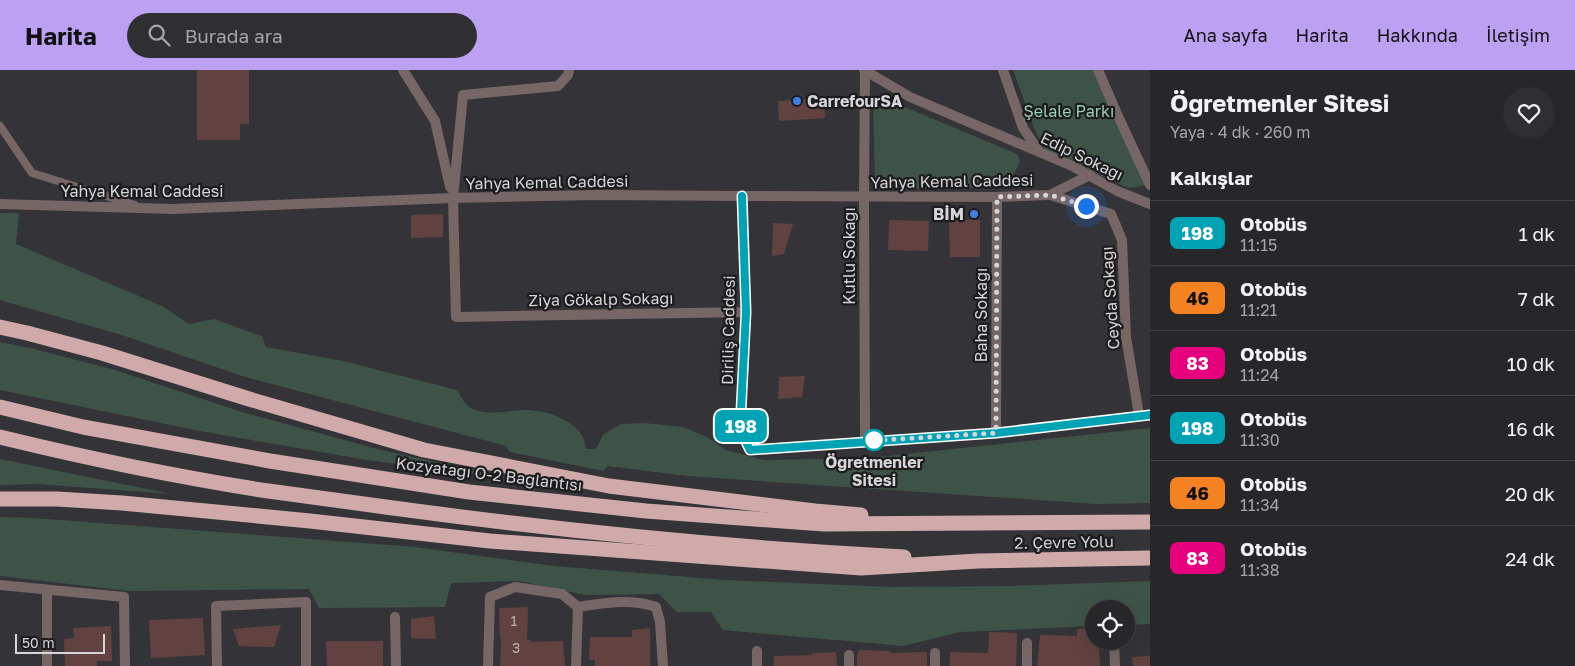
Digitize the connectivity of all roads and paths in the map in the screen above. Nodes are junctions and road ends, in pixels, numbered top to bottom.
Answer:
1 (403, 70) edge
2 (569, 70) edge
3 (865, 70) edge
4 (1003, 70) edge
5 (1098, 70) edge
6 (0, 126) edge
7 (1039, 151) junction
8 (1090, 176) junction
9 (1150, 185) edge
10 (1050, 195) junction
11 (742, 196) junction
12 (864, 197) junction
13 (997, 197) junction
14 (453, 198) junction
15 (0, 204) edge
16 (1150, 204) edge
17 (144, 208) junction
18 (746, 312) junction
19 (0, 327) edge
20 (0, 407) edge
21 (1145, 415) edge
22 (996, 433) junction
23 (0, 437) edge
24 (866, 441) junction
25 (0, 499) edge
26 (1150, 522) edge
27 (980, 524) junction
28 (1150, 558) edge
29 (978, 561) junction
30 (0, 585) edge
31 (47, 590) junction
32 (578, 607) junction
33 (395, 617) dead end
34 (1027, 643) dead end
35 (1114, 650) edge
36 (756, 651) dead end
37 (935, 653) dead end
38 (848, 655) dead end
39 (47, 666) edge
40 (125, 666) edge
41 (216, 666) edge
42 (306, 666) edge
43 (396, 666) edge
44 (488, 666) edge
45 (576, 666) edge
46 (663, 666) edge
47 (757, 666) edge
48 (849, 666) edge
49 (935, 666) edge
50 (1027, 666) edge
51 (1115, 666) edge

1 - 14 street
2 - 14 street
3 - 7 street, Edip Sokağı
3 - 12 street, Kutlu Sokağı
4 - 7 street
5 - 9 street
6 - 17 lane
7 - 8 street, Edip Sokağı
8 - 10 street, Yahya Kemal Caddesi
8 - 16 street, Edip Sokağı
10 - 13 street, Yahya Kemal Caddesi
10 - 21 street, Ceyda Sokağı
11 - 12 street, Yahya Kemal Caddesi
11 - 14 street, Yahya Kemal Caddesi
11 - 18 street, Diriliş Caddesi
12 - 13 street, Yahya Kemal Caddesi
12 - 24 street, Kutlu Sokağı
13 - 22 street, Baha Sokağı
14 - 17 street, Yahya Kemal Caddesi
14 - 18 street, Ziya Gökalp Sokağı
15 - 17 street, Yahya Kemal Caddesi
18 - 24 street, Diriliş Caddesi
19 - 27 highway
20 - 27 highway, Kozyatağı O-2 Bağlantısı
21 - 22 street, Diriliş Caddesi
22 - 24 street, Diriliş Caddesi
23 - 29 highway
25 - 29 highway
26 - 27 highway, 2. Çevre Yolu
28 - 29 highway, 2. Çevre Yolu
30 - 31 street
31 - 39 street
31 - 40 street
32 - 44 street
32 - 45 street
32 - 46 street
33 - 43 street
34 - 50 street
35 - 51 street
36 - 47 street
37 - 49 street
38 - 48 street
41 - 42 street

